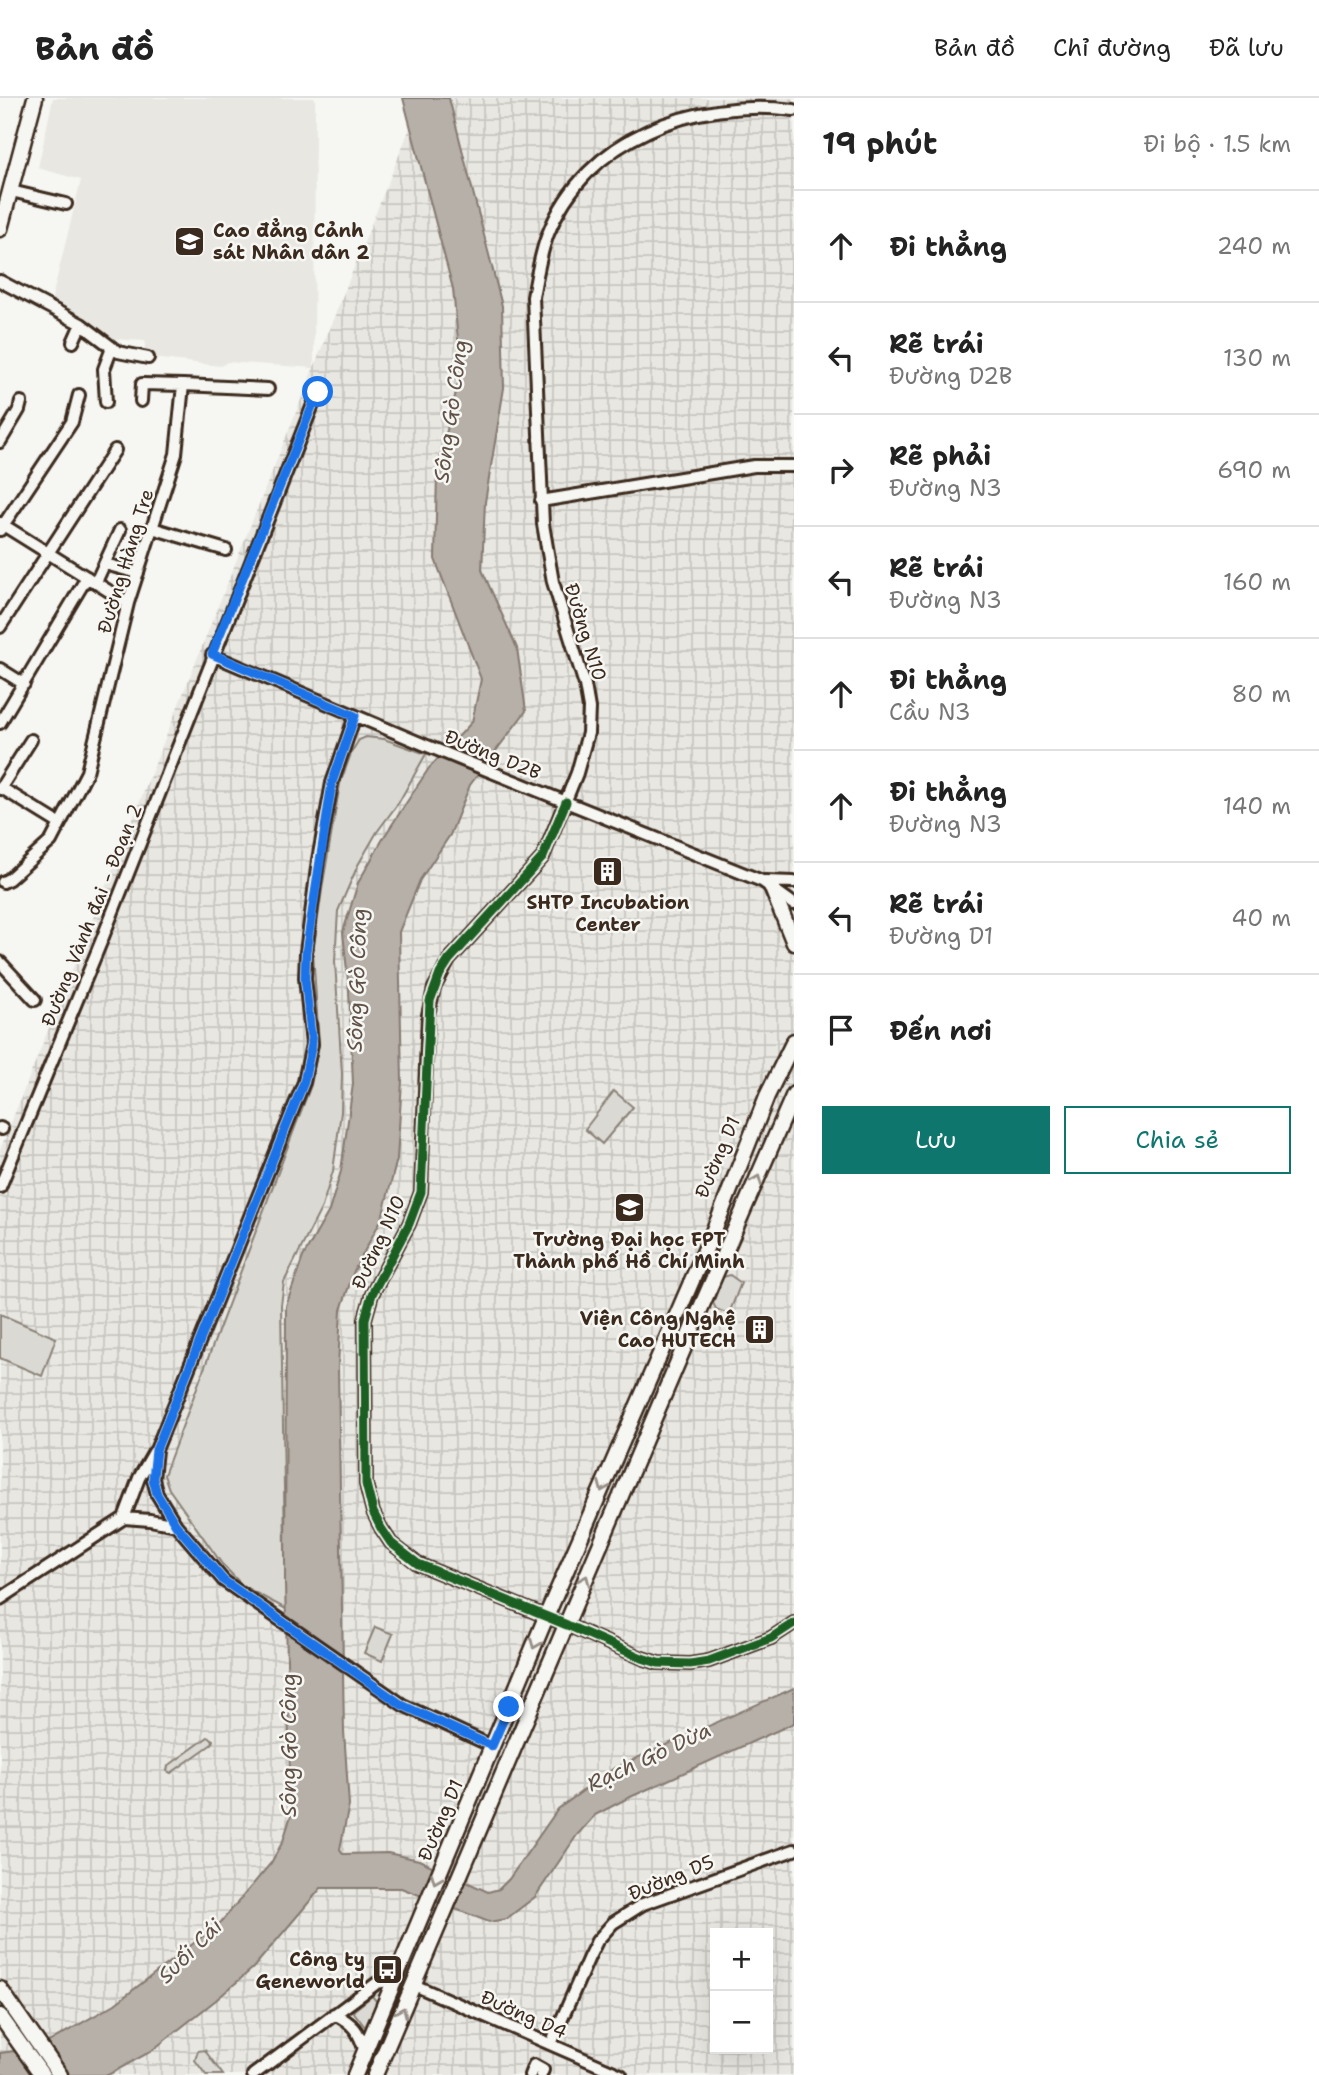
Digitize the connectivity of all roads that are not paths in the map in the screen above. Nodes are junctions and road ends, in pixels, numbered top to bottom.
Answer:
1 (35, 98) edge
2 (794, 110) edge
3 (11, 191) junction
4 (66, 204) dead end
5 (1, 225) edge
6 (0, 281) edge
7 (81, 324) junction
8 (73, 342) dead end
9 (112, 348) junction
10 (148, 358) dead end
11 (183, 385) junction
12 (268, 388) dead end
13 (318, 392) dead end
14 (79, 395) dead end
15 (141, 401) dead end
16 (21, 402) dead end
17 (106, 402) dead end
18 (0, 442) edge
19 (115, 450) dead end
20 (794, 466) edge
21 (541, 500) junction
22 (1, 526) edge
23 (152, 528) junction
24 (120, 530) dead end
25 (226, 550) dead end
26 (47, 553) junction
27 (105, 564) junction
28 (138, 573) junction
29 (91, 580) junction
30 (128, 603) junction
31 (0, 627) edge
32 (212, 654) junction
33 (0, 669) edge
34 (24, 684) junction
35 (355, 716) junction
36 (0, 723) edge
37 (31, 740) dead end
38 (0, 788) edge
39 (566, 802) junction
40 (60, 824) junction
41 (794, 874) edge
42 (3, 882) dead end
43 (794, 882) edge
44 (769, 883) junction
45 (794, 904) edge
46 (794, 943) edge
47 (0, 962) edge
48 (35, 1000) dead end
49 (794, 1041) edge
50 (794, 1094) edge
51 (794, 1107) edge
52 (774, 1138) junction
53 (0, 1187) edge
54 (662, 1352) junction
55 (679, 1359) junction
56 (156, 1450) junction
57 (124, 1518) junction
58 (176, 1525) junction
59 (0, 1599) edge
60 (546, 1617) junction
61 (794, 1623) edge
62 (567, 1625) junction
63 (492, 1746) junction
64 (794, 1850) edge
65 (396, 1979) junction
66 (414, 1985) junction
67 (0, 1989) edge
68 (334, 2014) junction
69 (0, 2016) edge
70 (22, 2034) junction
71 (551, 2044) junction
72 (365, 2052) junction
73 (355, 2074) edge
74 (41, 2075) edge
75 (60, 2075) edge
76 (253, 2075) edge
77 (375, 2075) edge
78 (530, 2075) edge
79 (541, 2075) edge
80 (621, 2075) edge

1 - 3 main road
2 - 21 street, Đường N10
3 - 4 street
3 - 5 main road
6 - 7 street
7 - 8 street
7 - 9 street
9 - 10 street
9 - 17 street
11 - 12 street
11 - 15 street
11 - 23 street, Đường Hàng Tre
13 - 32 street, Đường Vành đai - Đoạn 2
14 - 22 street
16 - 18 street
19 - 26 street
20 - 21 street
21 - 39 street, Đường N10
22 - 26 street
23 - 25 street
23 - 28 street, Đường Hàng Tre
24 - 27 street
26 - 29 street
26 - 31 street
27 - 28 street
27 - 29 street
28 - 30 street, Đường Hàng Tre
29 - 30 street
29 - 34 street
30 - 40 street, Đường Hàng Tre
32 - 35 street, Đường D2B
32 - 53 street, Đường Vành đai - Đoạn 2
33 - 34 street
34 - 36 street
35 - 39 street, Đường D2B
35 - 56 street
37 - 38 street
38 - 40 street
39 - 44 street, Đường D2B
39 - 60 street, Đường N10
40 - 42 street, Đường Hàng Tre
41 - 44 street
43 - 44 street, Đường D2B
44 - 45 street, Đường D2B
44 - 46 main road
47 - 48 street
49 - 54 main road, Đường D1
50 - 52 main road, Đường D1
51 - 52 main road, Đường D1
55 -> 52 main road, Đường D1
54 - 55 main road
54 -> 60 main road, Đường D1
62 -> 55 main road, Đường D1
56 - 57 street
56 - 58 street
57 - 58 street
57 - 59 street
58 - 63 street
60 - 62 street, Đường N10
60 -> 63 main road, Đường D1
61 - 62 street, Đường N10
62 - 66 main road, Đường D1
63 -> 65 main road, Đường D1
64 - 71 street, Đường D5
65 - 68 street
65 - 72 main road, Đường D1
66 - 71 street, Đường D4
77 -> 66 main road, Đường D1
67 - 70 main road
68 - 72 street
68 - 76 street
69 - 70 main road
70 - 74 main road
70 - 75 main road
71 - 80 street, Đường D4
72 - 73 main road, Đường D1
78 - 79 street

